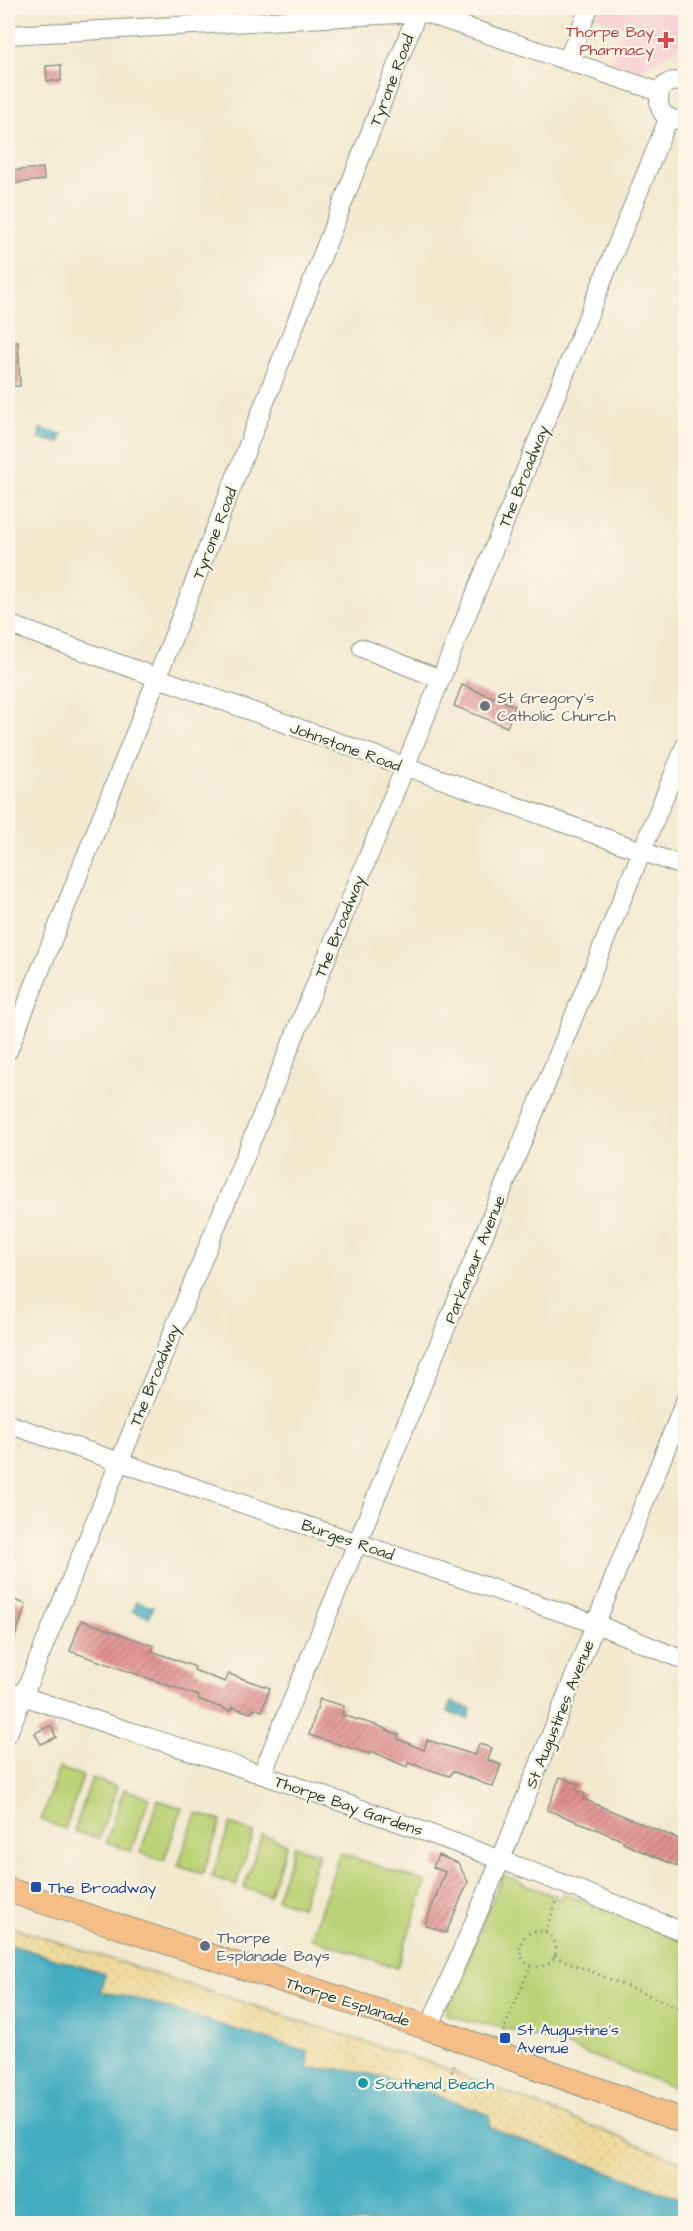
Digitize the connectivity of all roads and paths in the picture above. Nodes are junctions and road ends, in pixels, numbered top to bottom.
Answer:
1 (590, 8) edge
2 (417, 13) junction
3 (8, 35) edge
4 (567, 61) junction
5 (685, 81) edge
6 (660, 92) junction
7 (677, 117) edge
8 (8, 624) edge
9 (362, 648) dead end
10 (157, 678) junction
11 (440, 679) junction
12 (686, 744) edge
13 (405, 767) junction
14 (642, 850) junction
15 (686, 867) edge
16 (8, 1052) edge
17 (686, 1399) edge
18 (8, 1424) edge
19 (119, 1461) junction
20 (358, 1543) junction
21 (596, 1624) junction
22 (686, 1661) edge
23 (15, 1694) edge
24 (8, 1733) edge
25 (262, 1774) junction
26 (501, 1859) junction
27 (8, 1890) edge
28 (557, 1902) dead end
29 (545, 1932) junction
30 (686, 1933) edge
31 (554, 1956) junction
32 (531, 1965) junction
33 (686, 2011) edge
34 (429, 2028) junction
35 (503, 2032) dead end
36 (454, 2065) dead end
37 (445, 2089) dead end
38 (686, 2122) edge

1 - 4 street
2 - 3 street
2 - 4 street
2 - 10 street, Tyrone Road
4 - 6 street
5 - 6 street
6 - 7 street
7 - 11 street, The Broadway
8 - 10 street, Johnstone Road
9 - 11 street
10 - 13 street, Johnstone Road
10 - 16 street, Tyrone Road
11 - 13 street, The Broadway
12 - 14 street, Parkanaur Avenue
13 - 14 street, Johnstone Road
13 - 19 street, The Broadway
14 - 15 street, Johnstone Road
14 - 20 street, Parkanaur Avenue
17 - 21 street, St Augustines Avenue
18 - 19 street, Burges Road
19 - 20 street, Burges Road
19 - 23 street, The Broadway
20 - 21 street, Burges Road
20 - 25 street, Parkanaur Avenue
21 - 22 street, Burges Road
21 - 26 street, St Augustines Avenue
23 - 24 street, The Broadway
23 - 25 street, Thorpe Bay Gardens
25 - 26 street, Thorpe Bay Gardens
26 - 30 street, Thorpe Bay Gardens
26 - 34 street, St Augustines Avenue
27 - 34 main road, Thorpe Esplanade
28 - 29 path
29 - 31 path
29 - 32 path
31 - 32 path
31 - 33 path
32 - 35 path
34 - 38 main road, Thorpe Esplanade
36 - 37 path

